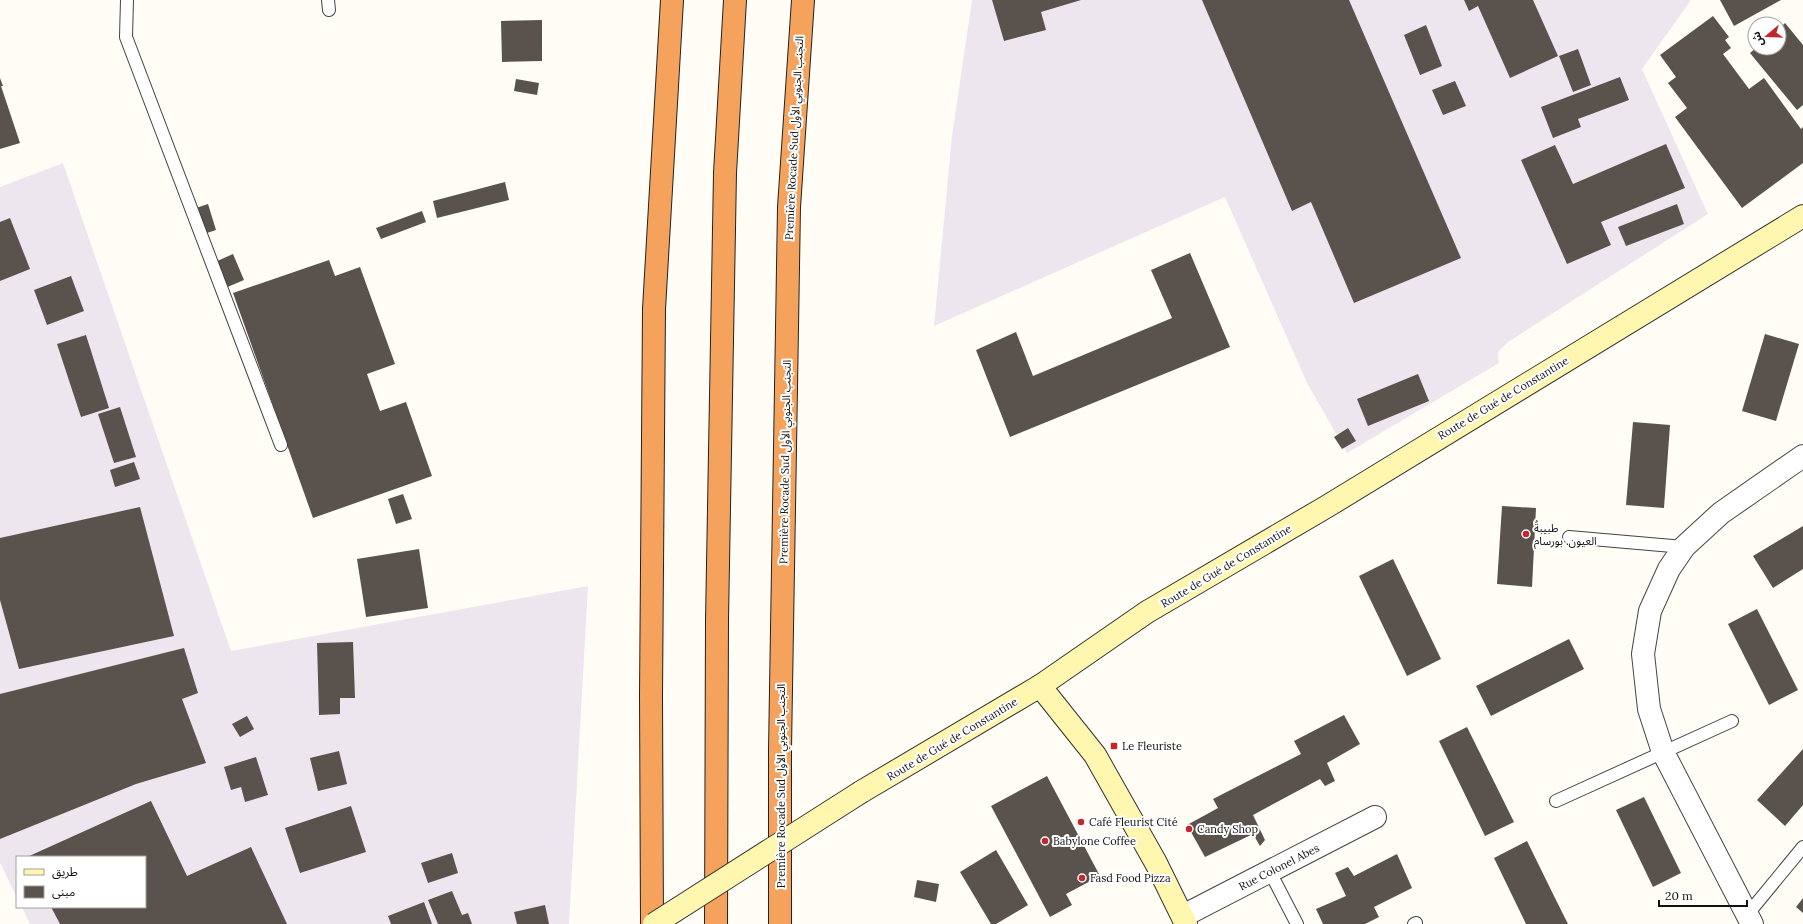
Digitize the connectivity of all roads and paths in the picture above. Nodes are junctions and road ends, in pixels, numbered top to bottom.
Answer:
1 (127, 0) edge
2 (672, 0) edge
3 (735, 0) edge
4 (803, 0) edge
5 (1803, 216) edge
6 (281, 445) dead end
7 (1803, 456) edge
8 (1569, 537) dead end
9 (1684, 547) junction
10 (1040, 686) junction
11 (1732, 722) dead end
12 (1663, 752) junction
13 (1556, 801) dead end
14 (1375, 817) dead end
15 (1803, 847) edge
16 (1270, 872) junction
17 (1749, 919) edge
18 (1185, 920) edge
19 (653, 924) edge
20 (716, 924) edge
21 (780, 924) edge
22 (1297, 924) edge

1 - 6 lane
2 - 19 highway
3 - 20 highway
4 - 21 highway, Première Rocade Sud التجنب الجنوبي الأول
5 - 10 main road, Route de Gué de Constantine
7 - 9 street
8 - 9 lane
9 - 12 street
10 - 18 main road
10 - 19 main road, Route de Gué de Constantine, bridge
11 - 12 lane
12 - 13 lane
12 - 17 street
14 - 16 street, Rue Colonel Abes
15 - 17 lane
16 - 18 street, Rue Colonel Abes
16 - 22 lane

